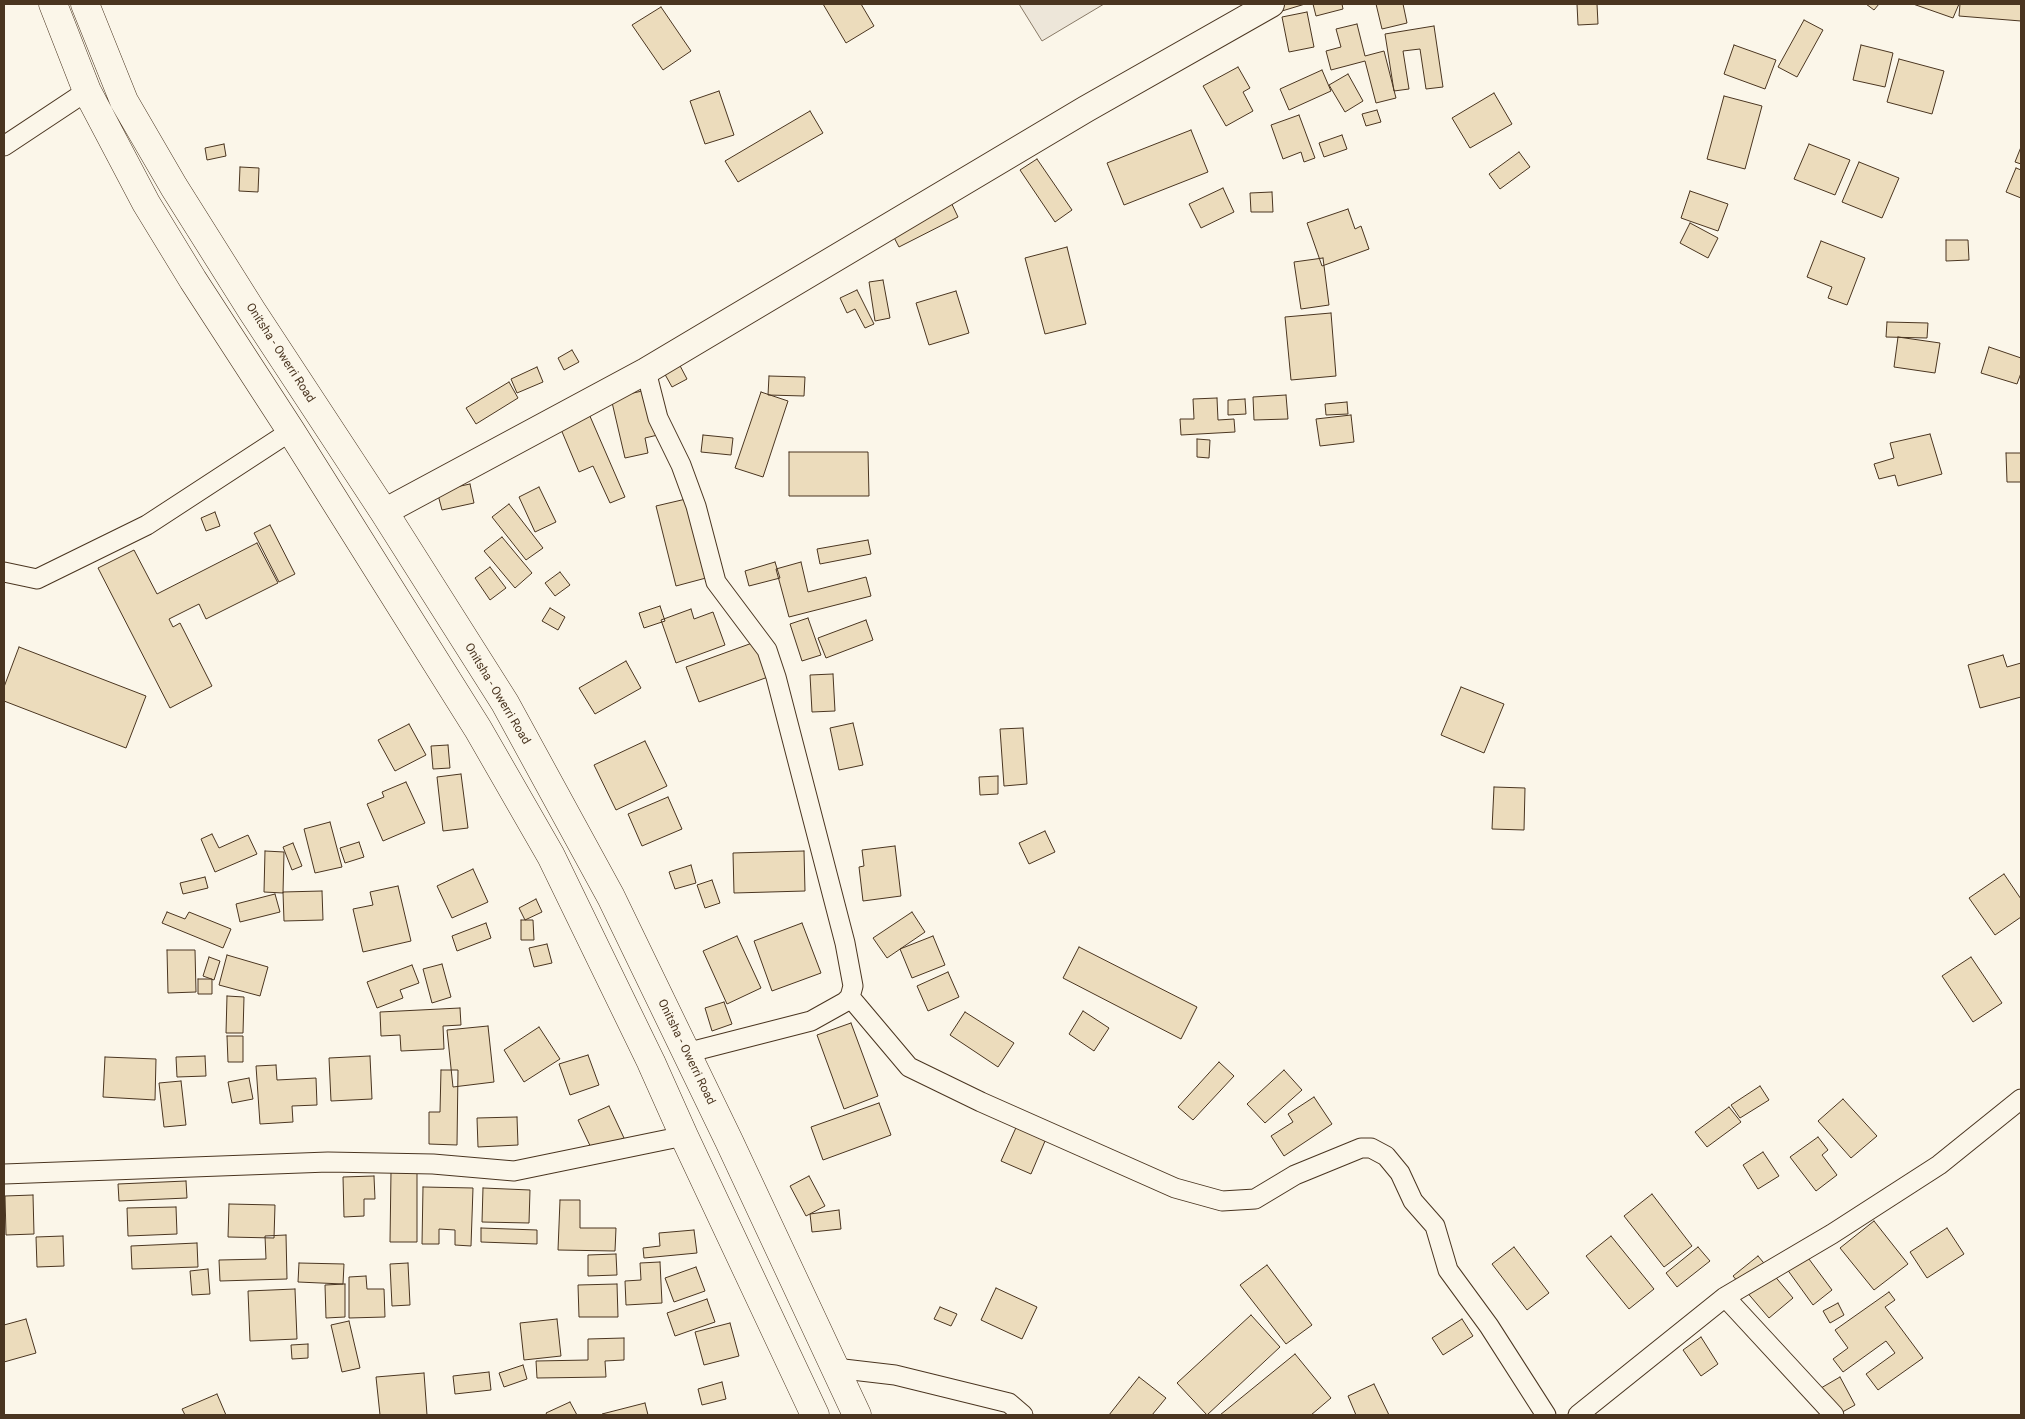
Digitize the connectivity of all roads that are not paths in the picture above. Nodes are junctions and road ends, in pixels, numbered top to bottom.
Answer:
1 (53, 4) edge
2 (85, 4) edge
3 (1271, 4) edge
4 (87, 92) junction
5 (4, 146) edge
6 (646, 371) junction
7 (292, 431) junction
8 (384, 512) junction
9 (4, 572) edge
10 (850, 997) junction
11 (686, 1053) junction
12 (2021, 1099) edge
13 (684, 1136) junction
14 (4, 1174) edge
15 (1725, 1297) junction
16 (835, 1368) junction
17 (815, 1415) edge
18 (857, 1415) edge
19 (1022, 1415) edge
20 (1546, 1415) edge
21 (1578, 1415) edge
22 (1834, 1415) edge

1 - 4 highway
2 - 8 highway, Onitsha - Owerri Road
3 - 6 street
4 - 5 street
4 - 7 highway
6 - 8 street
6 - 10 street
7 - 9 street
7 - 13 highway
8 - 11 highway, Onitsha - Owerri Road
10 - 11 street
10 - 20 street
11 - 16 highway, Onitsha - Owerri Road
12 - 15 street
13 - 14 street
13 - 17 highway
15 - 21 street
15 - 22 street
16 - 18 highway, Onitsha - Owerri Road
16 - 19 street

